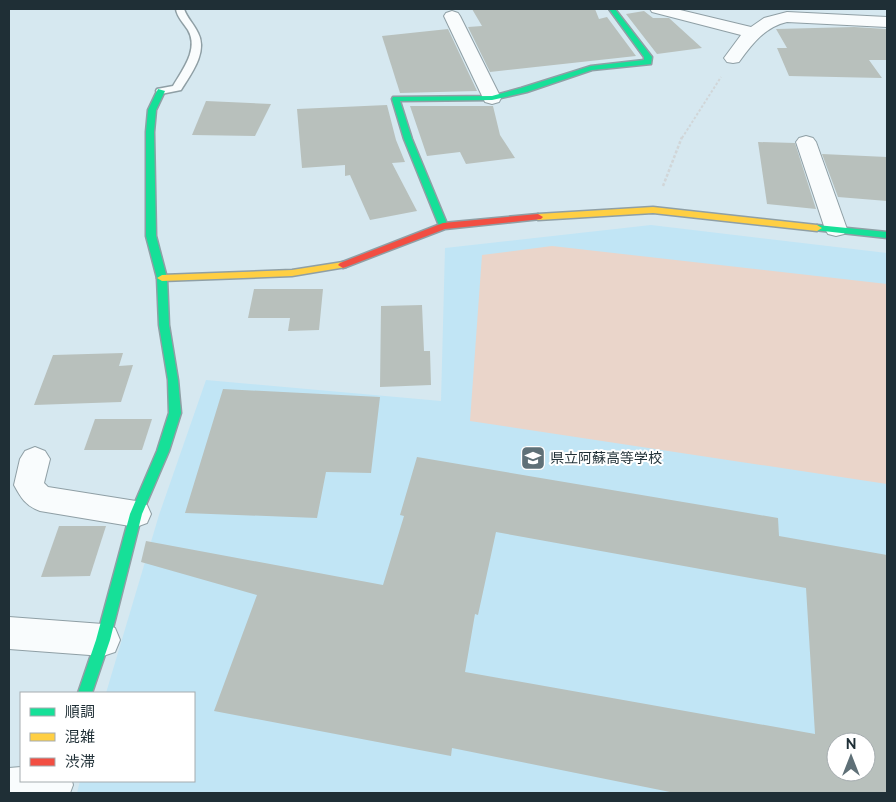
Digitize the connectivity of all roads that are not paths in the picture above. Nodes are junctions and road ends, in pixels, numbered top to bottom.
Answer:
1 (180, 9) edge
2 (612, 9) edge
3 (658, 9) edge
4 (452, 16) dead end
5 (887, 22) edge
6 (754, 33) junction
7 (733, 58) road end
8 (161, 91) joint
9 (492, 98) junction
10 (806, 142) dead end
11 (443, 226) junction
12 (836, 229) junction
13 (887, 234) edge
14 (162, 278) junction
15 (34, 459) dead end
16 (136, 514) junction
17 (9, 634) edge
18 (102, 640) junction
19 (85, 692) edge
20 (54, 786) edge
21 (9, 787) edge

1 - 8 lane
2 - 9 street
3 - 6 street
4 - 9 street
5 - 6 street
6 - 7 street
8 - 14 street
9 - 11 street
10 - 12 street
11 - 12 street
11 - 14 street
12 - 13 street
14 - 16 street
15 - 16 street
16 - 18 street
17 - 18 street
18 - 19 street
20 - 21 street

